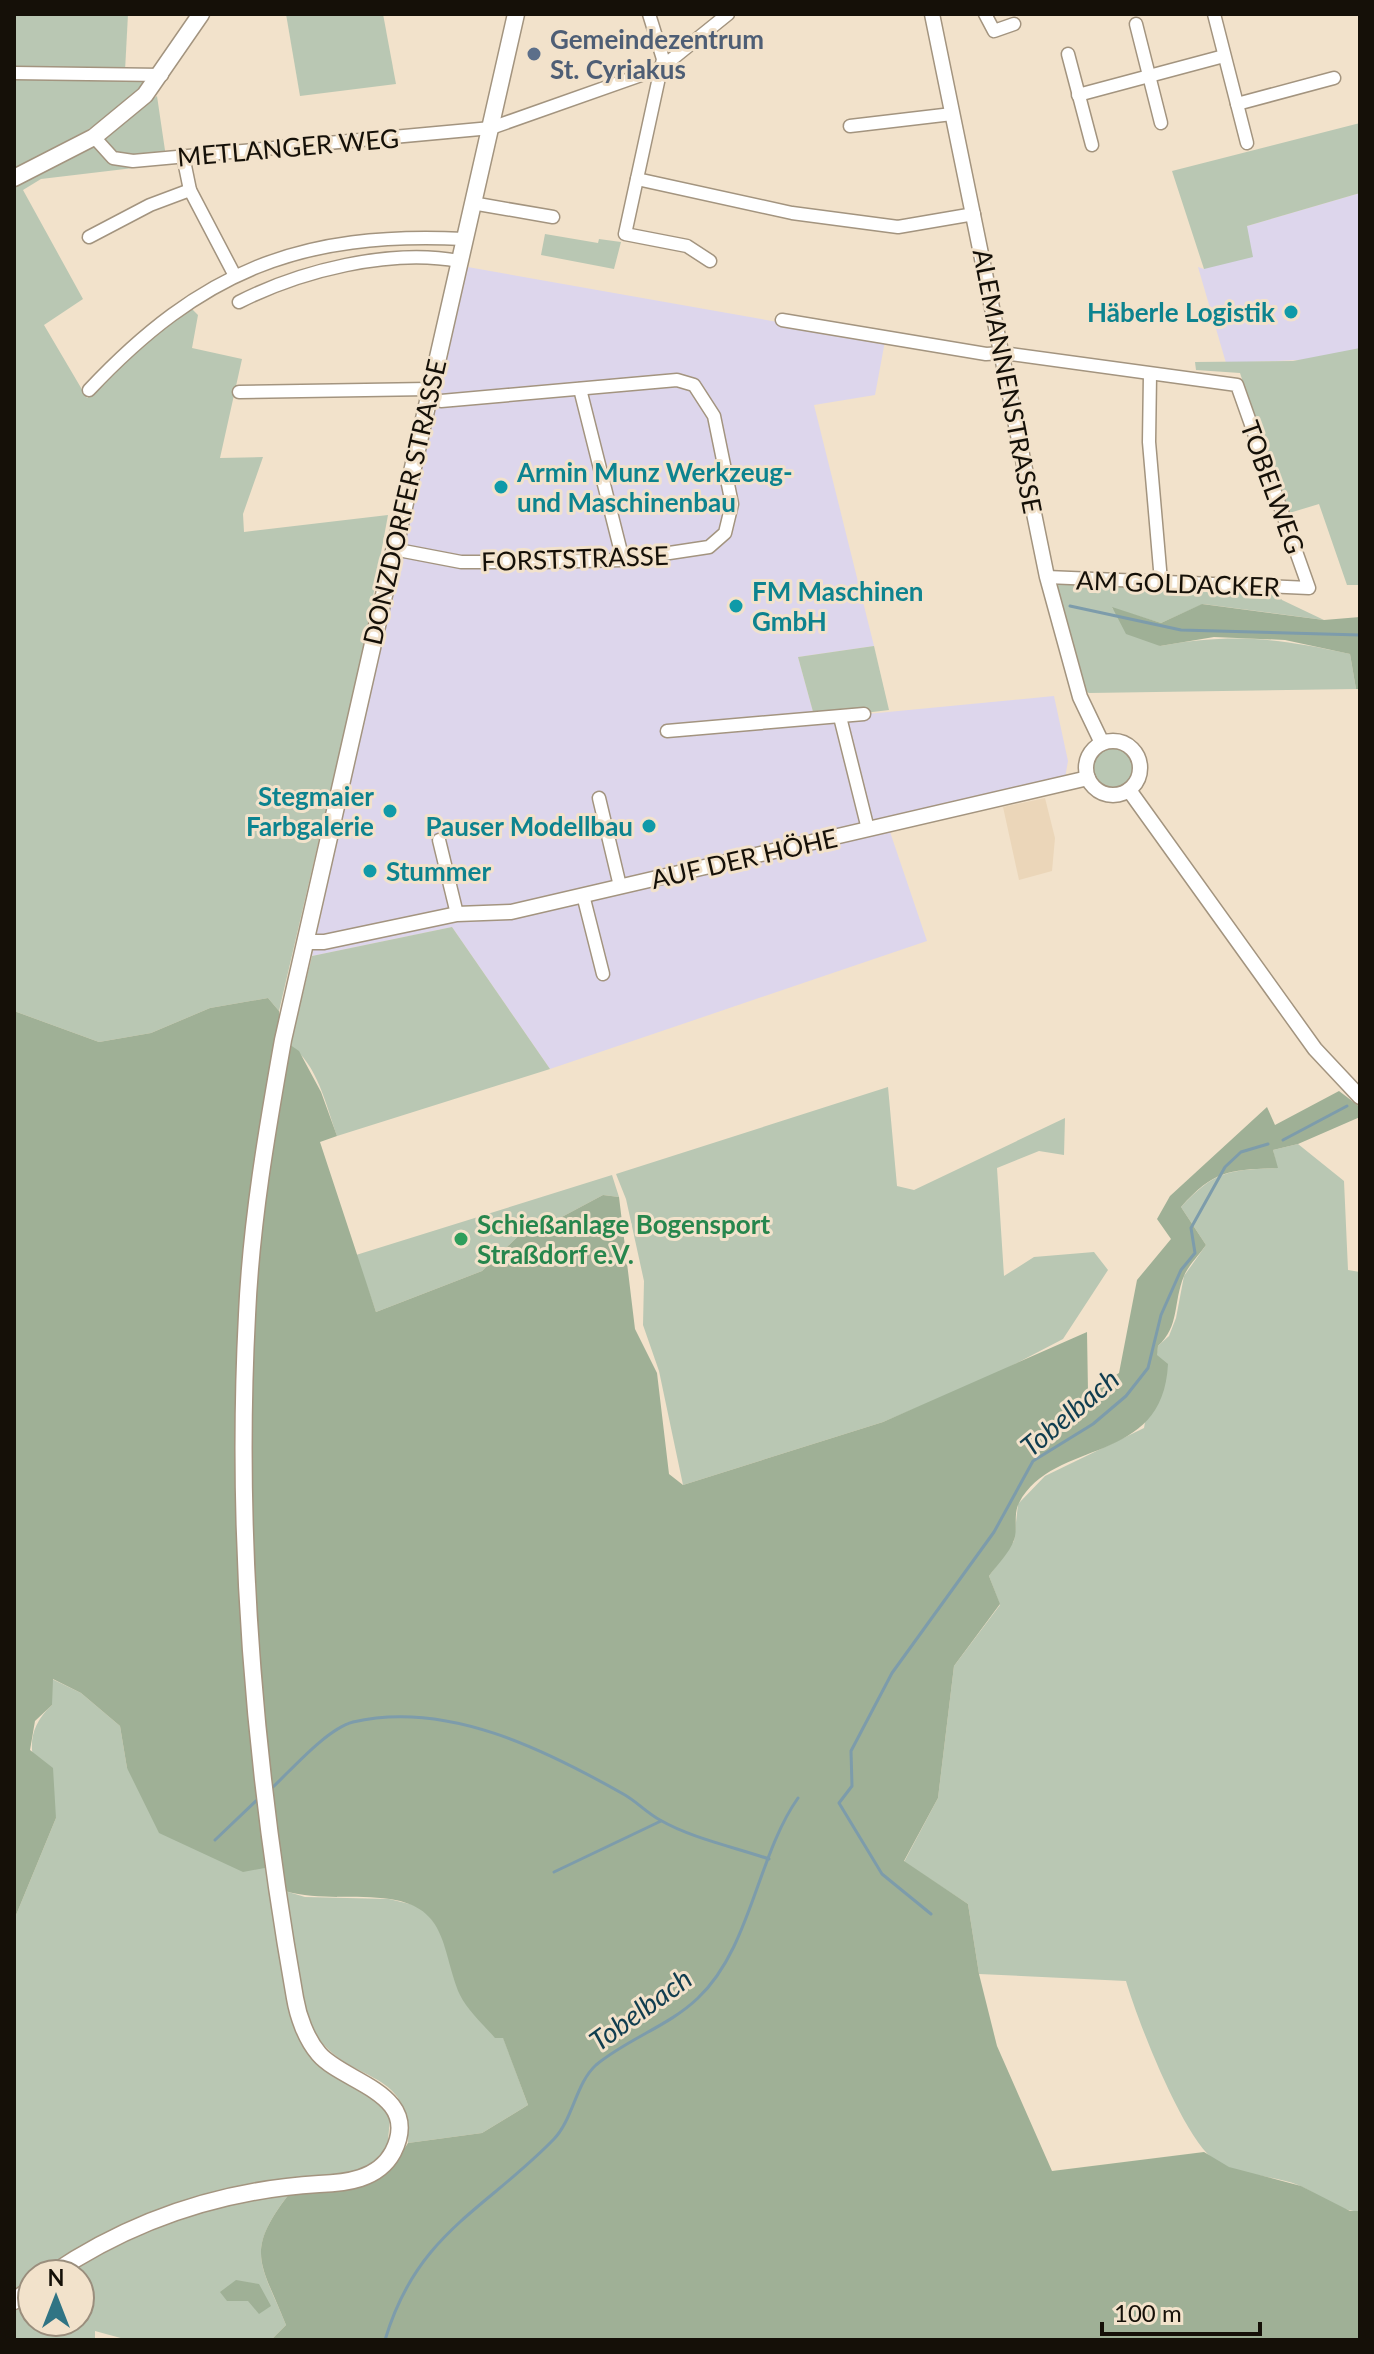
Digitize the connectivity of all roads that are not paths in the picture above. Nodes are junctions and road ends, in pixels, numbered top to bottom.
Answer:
1 (201, 14) edge
2 (516, 14) edge
3 (649, 14) edge
4 (728, 14) edge
5 (932, 14) edge
6 (985, 14) edge
7 (1218, 15) edge
8 (1014, 24) dead end
9 (1136, 24) dead end
10 (1068, 54) dead end
11 (1224, 56) junction
12 (661, 68) junction
13 (14, 73) edge
14 (162, 75) junction
15 (1149, 75) junction
16 (1334, 78) dead end
17 (1078, 95) junction
18 (1237, 104) junction
19 (952, 114) junction
20 (1161, 123) dead end
21 (850, 126) dead end
22 (491, 128) junction
23 (94, 137) junction
24 (1247, 143) dead end
25 (1092, 145) dead end
26 (183, 156) junction
27 (14, 178) edge
28 (637, 179) junction
29 (190, 190) junction
30 (472, 203) junction
31 (974, 214) junction
32 (553, 217) dead end
33 (89, 237) dead end
34 (464, 239) junction
35 (459, 261) junction
36 (710, 261) dead end
37 (234, 274) junction
38 (239, 302) dead end
39 (782, 320) dead end
40 (1003, 353) junction
41 (1150, 375) junction
42 (580, 389) junction
43 (89, 390) dead end
44 (239, 392) dead end
45 (435, 395) junction
46 (393, 549) junction
47 (623, 560) junction
48 (1047, 577) junction
49 (1161, 581) junction
50 (1309, 588) joint
51 (864, 714) dead end
52 (840, 717) junction
53 (667, 731) dead end
54 (1102, 743) junction
55 (1088, 778) junction
56 (1129, 790) junction
57 (599, 798) dead end
58 (868, 829) junction
59 (439, 840) dead end
60 (620, 886) junction
61 (583, 895) junction
62 (457, 914) junction
63 (306, 942) junction
64 (603, 974) dead end
65 (1360, 1097) edge
66 (80, 2258) edge

1 - 14 main road
2 - 22 main road, DONZDORFER STRASSE
3 - 12 street
4 - 12 street, METLANGER WEG
5 - 19 street, ALEMANNENSTRASSE
6 - 8 street
7 - 11 street
9 - 15 street
10 - 17 street
11 - 15 street
11 - 18 street
12 - 22 street, METLANGER WEG
12 - 28 street
13 - 14 street
14 - 23 main road
15 - 17 street
15 - 20 street
16 - 18 street
17 - 25 street
18 - 24 street
19 - 21 street
19 - 31 street, ALEMANNENSTRASSE
22 - 26 street, METLANGER WEG
22 - 30 main road, DONZDORFER STRASSE
23 - 26 street, METLANGER WEG
23 - 27 main road
26 - 29 street
28 - 31 street
28 - 36 street
29 - 33 street
29 - 37 street
30 - 32 street
30 - 34 main road, DONZDORFER STRASSE
31 - 40 street, ALEMANNENSTRASSE
34 - 35 main road, DONZDORFER STRASSE
34 - 37 street
35 - 38 street
35 - 45 main road, DONZDORFER STRASSE
37 - 43 street
39 - 40 street
40 - 41 street
40 - 48 street, ALEMANNENSTRASSE
41 - 49 street
41 - 50 street, TOBELWEG
42 - 45 street, FORSTSTRASSE
42 - 47 street
42 - 47 street, FORSTSTRASSE
44 - 45 street, FORSTSTRASSE
45 - 46 main road, DONZDORFER STRASSE
46 - 47 street, FORSTSTRASSE
46 - 63 main road, DONZDORFER STRASSE
48 - 49 street, AM GOLDACKER
48 - 54 street, ALEMANNENSTRASSE
49 - 50 street, AM GOLDACKER
51 - 52 street
52 - 53 street
52 - 58 street, AUF DER HÖHE
54 - 55 street
54 - 56 street
55 - 56 street
55 - 58 street, AUF DER HÖHE
56 - 65 street
57 - 60 street, AUF DER HÖHE
58 - 60 street, AUF DER HÖHE
59 - 62 street
60 - 61 street, AUF DER HÖHE
61 - 62 street, AUF DER HÖHE
61 - 64 street
62 - 63 street, AUF DER HÖHE
63 - 66 main road, DONZDORFER STRASSE

